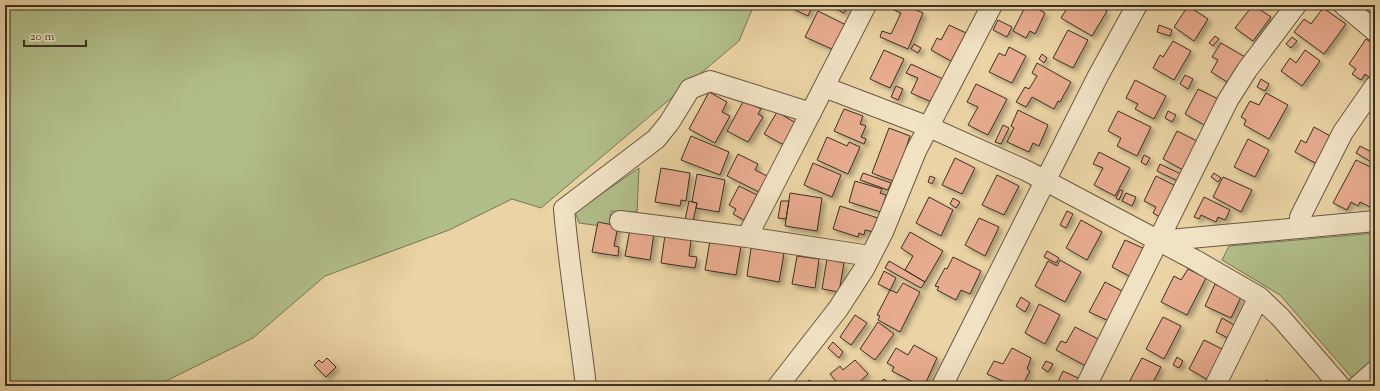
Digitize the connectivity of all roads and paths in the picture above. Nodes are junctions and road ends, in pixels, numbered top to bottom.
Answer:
1 (866, 5) edge
2 (992, 5) edge
3 (1137, 5) edge
4 (1296, 5) edge
5 (1344, 5) edge
6 (1375, 31) edge
7 (1375, 86) edge
8 (824, 87) junction
9 (811, 113) junction
10 (929, 126) junction
11 (1045, 181) junction
12 (620, 221) dead end
13 (1375, 221) edge
14 (1299, 228) junction
15 (747, 237) junction
16 (1158, 241) junction
17 (870, 256) junction
18 (1260, 297) junction
19 (1375, 371) edge
20 (586, 386) edge
21 (778, 386) edge
22 (942, 386) edge
23 (1086, 386) edge
24 (1215, 386) edge
25 (1340, 386) edge
26 (1358, 386) edge

1 - 8 street
2 - 10 street
3 - 11 street
4 - 16 street
5 - 6 street
7 - 14 street
8 - 9 street
8 - 10 street
9 - 15 street
9 - 20 street
10 - 11 street
10 - 17 street
11 - 16 street
11 - 22 street
12 - 15 street
13 - 14 street
14 - 16 street
15 - 17 street
16 - 18 street
16 - 23 street
17 - 21 street
18 - 24 street
18 - 25 street
19 - 26 street

